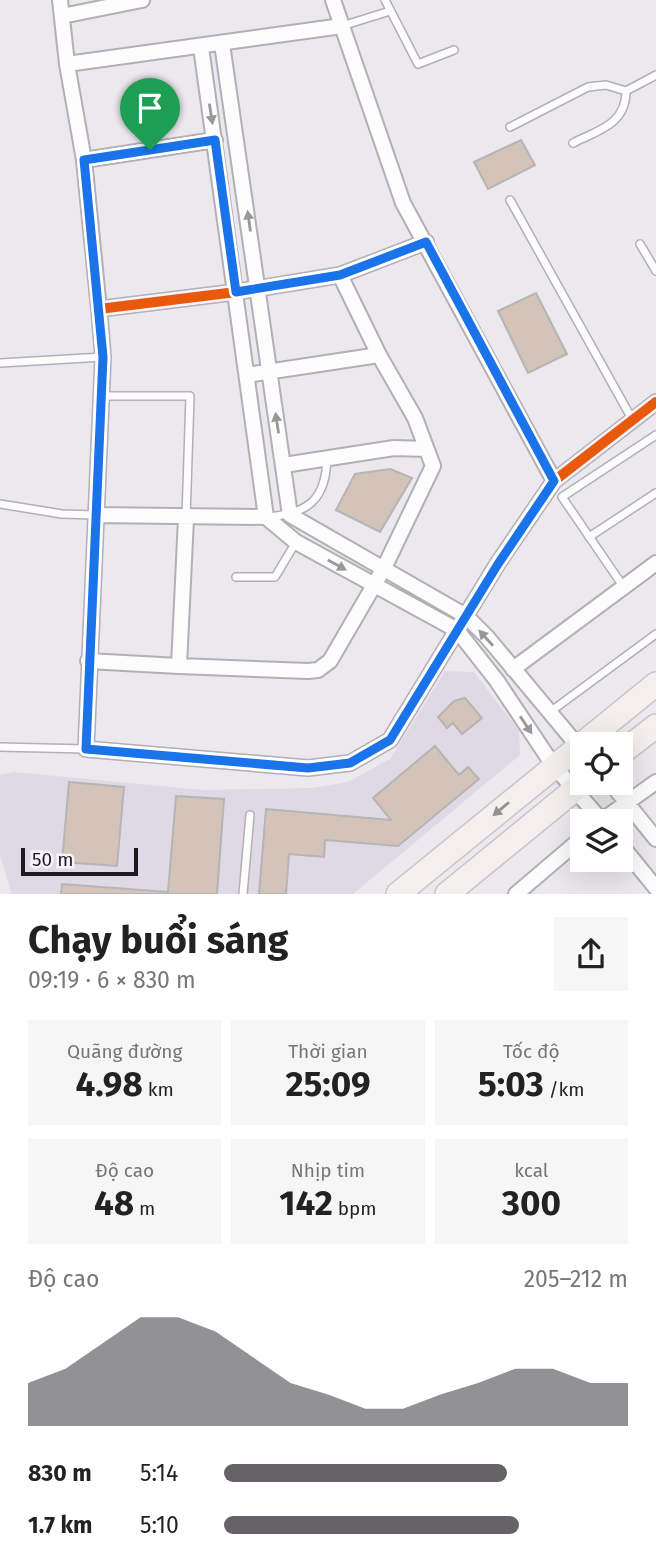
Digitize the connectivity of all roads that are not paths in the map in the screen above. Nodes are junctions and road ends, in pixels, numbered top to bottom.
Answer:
1 (60, 0) edge
2 (142, 0) edge
3 (332, 0) edge
4 (385, 0) edge
5 (390, 11) junction
6 (62, 16) junction
7 (342, 26) junction
8 (222, 44) junction
9 (201, 47) junction
10 (454, 50) dead end
11 (67, 64) junction
12 (656, 75) edge
13 (626, 91) junction
14 (510, 127) dead end
15 (215, 140) junction
16 (573, 143) dead end
17 (84, 160) junction
18 (510, 200) dead end
19 (426, 242) junction
20 (640, 244) dead end
21 (656, 271) edge
22 (340, 275) junction
23 (258, 289) junction
24 (236, 292) junction
25 (99, 309) junction
26 (379, 355) junction
27 (103, 357) junction
28 (0, 363) edge
29 (269, 371) junction
30 (247, 375) junction
31 (101, 396) junction
32 (656, 402) edge
33 (632, 419) junction
34 (656, 435) edge
35 (426, 449) junction
36 (327, 458) junction
37 (284, 465) junction
38 (554, 481) junction
39 (656, 493) edge
40 (0, 504) edge
41 (94, 515) junction
42 (290, 515) junction
43 (266, 517) junction
44 (186, 518) junction
45 (589, 537) junction
46 (296, 542) junction
47 (656, 563) edge
48 (384, 568) junction
49 (236, 577) dead end
50 (374, 585) junction
51 (622, 586) junction
52 (466, 617) junction
53 (457, 630) junction
54 (656, 634) edge
55 (88, 662) junction
56 (179, 666) junction
57 (513, 669) junction
58 (656, 684) edge
59 (550, 712) junction
60 (656, 726) edge
61 (600, 732) edge
62 (570, 737) edge
63 (633, 744) edge
64 (0, 747) edge
65 (86, 749) junction
66 (570, 755) edge
67 (553, 765) junction
68 (570, 779) edge
69 (656, 782) edge
70 (570, 793) edge
71 (621, 795) edge
72 (627, 802) junction
73 (618, 809) edge
74 (250, 815) dead end
75 (656, 839) edge
76 (570, 847) edge
77 (633, 860) edge
78 (656, 888) edge
79 (243, 894) edge
80 (398, 894) edge
81 (447, 894) edge
82 (516, 894) edge

1 - 6 street
2 - 6 street
3 - 7 street
4 - 5 lane
5 - 7 lane
5 - 10 lane
6 - 11 street
7 - 8 street
7 - 19 street
8 - 9 street
23 -> 8 street
9 - 11 street
9 -> 15 street
11 - 17 street
12 - 13 lane
13 - 14 lane
13 - 16 lane
15 - 17 street
15 - 24 street
17 - 25 street
18 - 33 lane
19 - 22 street
19 - 38 street
20 - 21 lane
22 - 23 street
22 - 26 street
23 - 24 street
23 - 29 street
24 - 25 street
24 - 30 street
25 - 27 street
26 - 29 street
26 - 35 street
27 - 28 lane
27 - 31 street
29 - 30 street
37 -> 29 street
30 - 43 street
31 - 41 street
31 - 44 lane
32 - 33 street
33 - 38 street
34 - 45 lane
35 - 36 street
35 - 48 street
36 - 37 street
36 - 42 lane
37 - 42 street
38 - 52 street
39 - 45 lane
40 - 41 lane
41 - 44 street
41 - 55 street
42 - 43 lane
42 - 48 street
43 - 44 street
43 - 46 street
44 - 56 street
45 - 51 lane
46 - 49 lane
46 -> 50 street
47 - 51 street
48 - 50 street
48 - 52 street
50 - 53 street
50 - 56 street
51 - 57 street
52 - 53 street
57 -> 52 street
53 - 65 street
53 -> 67 street
54 - 59 lane
55 - 56 street
55 - 65 street
57 - 59 street
58 - 61 main road
59 - 62 street
60 - 63 main road
64 - 65 lane
66 - 67 main road
67 - 68 street
67 -> 80 main road
69 - 72 street
70 - 81 main road
71 - 72 street
72 - 73 street
72 - 75 street
74 - 79 lane
76 - 82 street
77 - 78 street

